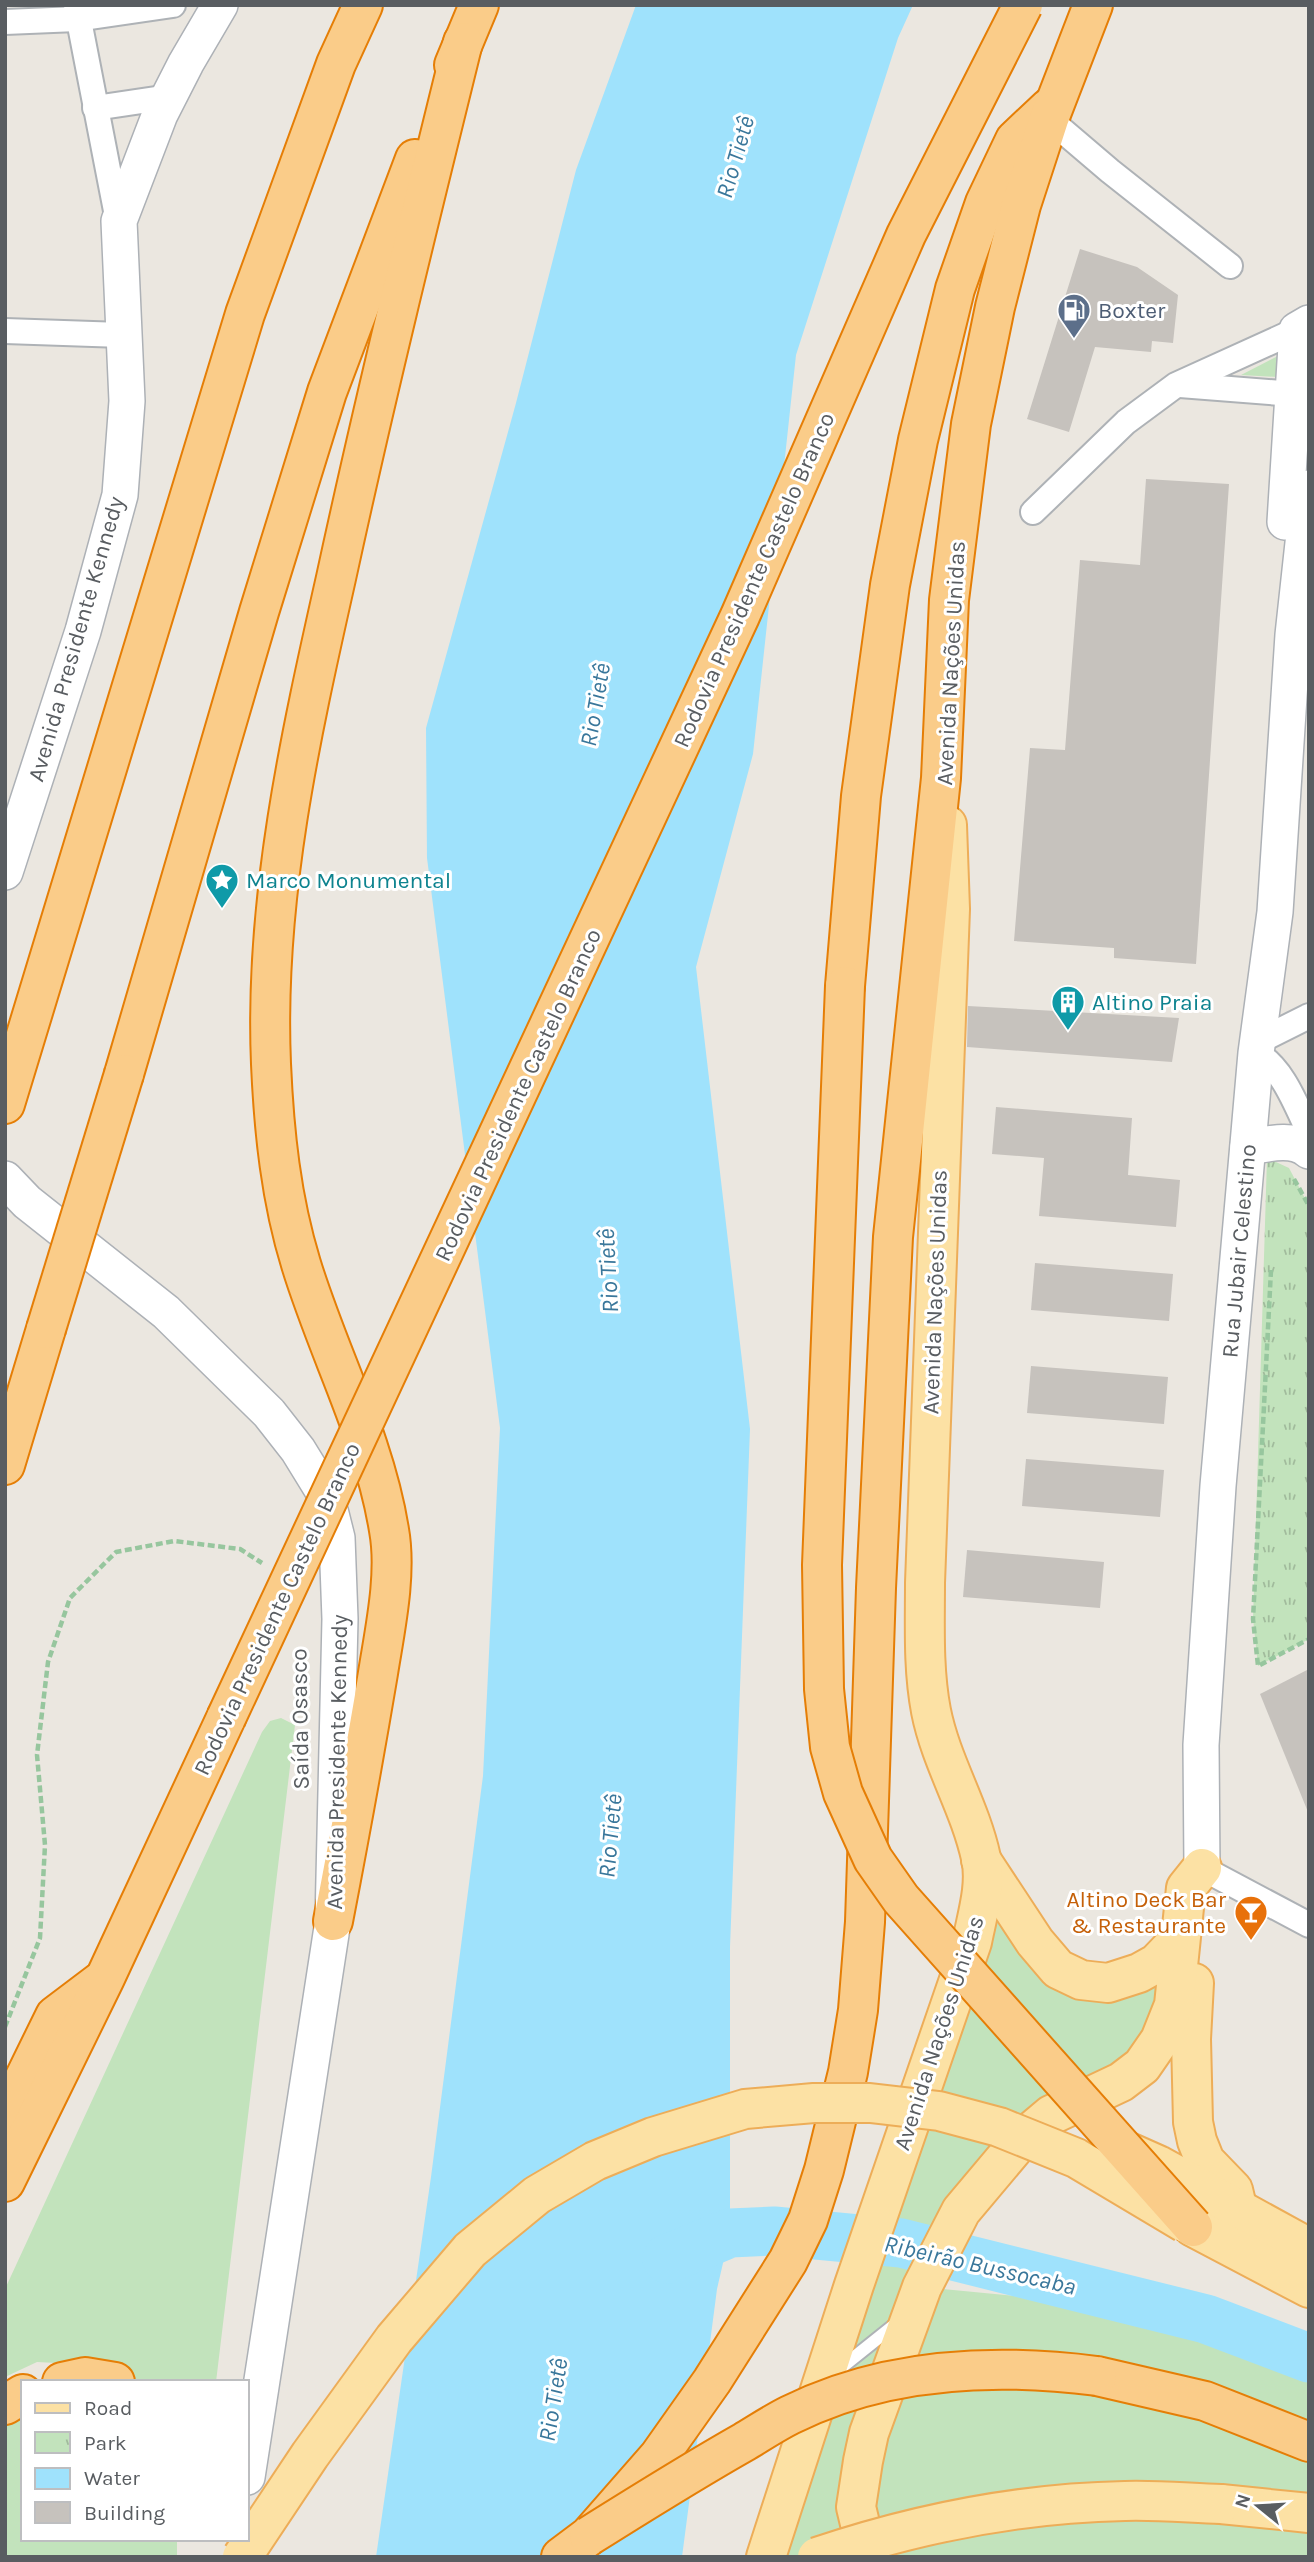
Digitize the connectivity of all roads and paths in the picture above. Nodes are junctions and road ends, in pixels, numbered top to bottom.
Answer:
1 (173, 5) edge
2 (220, 5) edge
3 (363, 5) edge
4 (479, 5) edge
5 (1023, 5) edge
6 (1093, 5) edge
7 (76, 12) edge
8 (5, 22) edge
9 (463, 42) junction
10 (169, 96) junction
11 (95, 108) junction
12 (1054, 109) junction
13 (119, 221) junction
14 (1230, 266) dead end
15 (1303, 326) edge
16 (5, 331) edge
17 (122, 335) junction
18 (1176, 385) junction
19 (1294, 394) junction
20 (1309, 488) edge
21 (1033, 512) dead end
22 (1301, 630) edge
23 (941, 778) junction
24 (5, 872) edge
25 (1309, 1016) edge
26 (1256, 1047) junction
27 (5, 1104) edge
28 (1309, 1132) edge
29 (1248, 1147) junction
30 (1299, 1160) edge
31 (9, 1185) edge
32 (1309, 1206) edge
33 (1271, 1258) dead end
34 (13, 1426) edge
35 (5, 1465) edge
36 (270, 1567) dead end
37 (1309, 1639) edge
38 (981, 1860) junction
39 (1202, 1868) junction
40 (334, 1920) junction
41 (1309, 1925) edge
42 (1180, 1939) junction
43 (105, 1978) junction
44 (5, 2027) edge
45 (1051, 2115) junction
46 (5, 2118) edge
47 (5, 2182) edge
48 (1238, 2211) junction
49 (1193, 2227) junction
50 (1309, 2248) edge
51 (1309, 2288) edge
52 (917, 2298) junction
53 (71, 2380) edge
54 (102, 2380) edge
55 (821, 2385) junction
56 (21, 2395) edge
57 (5, 2405) edge
58 (1309, 2442) edge
59 (248, 2471) edge
60 (1309, 2514) edge
61 (248, 2534) edge
62 (575, 2546) edge
63 (766, 2557) edge
64 (817, 2557) edge
65 (868, 2557) edge

1 - 7 street
2 - 10 main road, Avenida Presidente Kennedy
3 - 27 highway
4 - 9 highway
5 - 43 highway, Rodovia Presidente Castelo Branco, bridge
6 - 12 highway, Avenida Nações Unidas
7 - 8 street
7 - 11 street
9 - 34 highway, bridge
9 - 40 highway
10 - 11 street
10 - 13 main road, Avenida Presidente Kennedy
11 - 13 street
12 - 14 street
12 - 23 highway, Avenida Nações Unidas
12 - 49 highway, bridge
13 - 17 main road, Avenida Presidente Kennedy
15 - 18 street
15 - 19 main road, Rua Jubair Celestino
16 - 17 street
17 - 24 main road, Avenida Presidente Kennedy
18 - 19 street
18 - 21 street
19 - 22 main road, Rua Jubair Celestino
20 - 22 main road, Rua Jubair Celestino
22 - 26 main road, Rua Jubair Celestino
23 - 38 main road, Avenida Nações Unidas
23 - 62 highway, bridge
25 - 26 street
26 - 28 street
26 - 29 main road, Rua Jubair Celestino
29 - 30 main road
29 - 39 main road, Rua Jubair Celestino
30 - 32 path
31 - 40 main road, Avenida Presidente Kennedy
33 - 37 path
34 - 35 highway
36 - 44 path
38 - 42 main road
38 - 55 main road, Avenida Nações Unidas
39 - 41 street
39 - 42 main road
39 - 48 main road
40 - 59 main road, Avenida Presidente Kennedy
42 - 45 main road
43 - 46 highway
43 - 47 highway, Rodovia Presidente Castelo Branco
45 - 48 main road
45 - 52 main road
48 - 50 main road
49 - 51 main road
49 - 61 main road, bridge
52 - 55 lane
52 - 65 main road
53 - 54 highway
55 - 63 main road, Avenida Nações Unidas
56 - 57 highway
58 - 62 highway, bridge
60 - 64 main road, bridge

